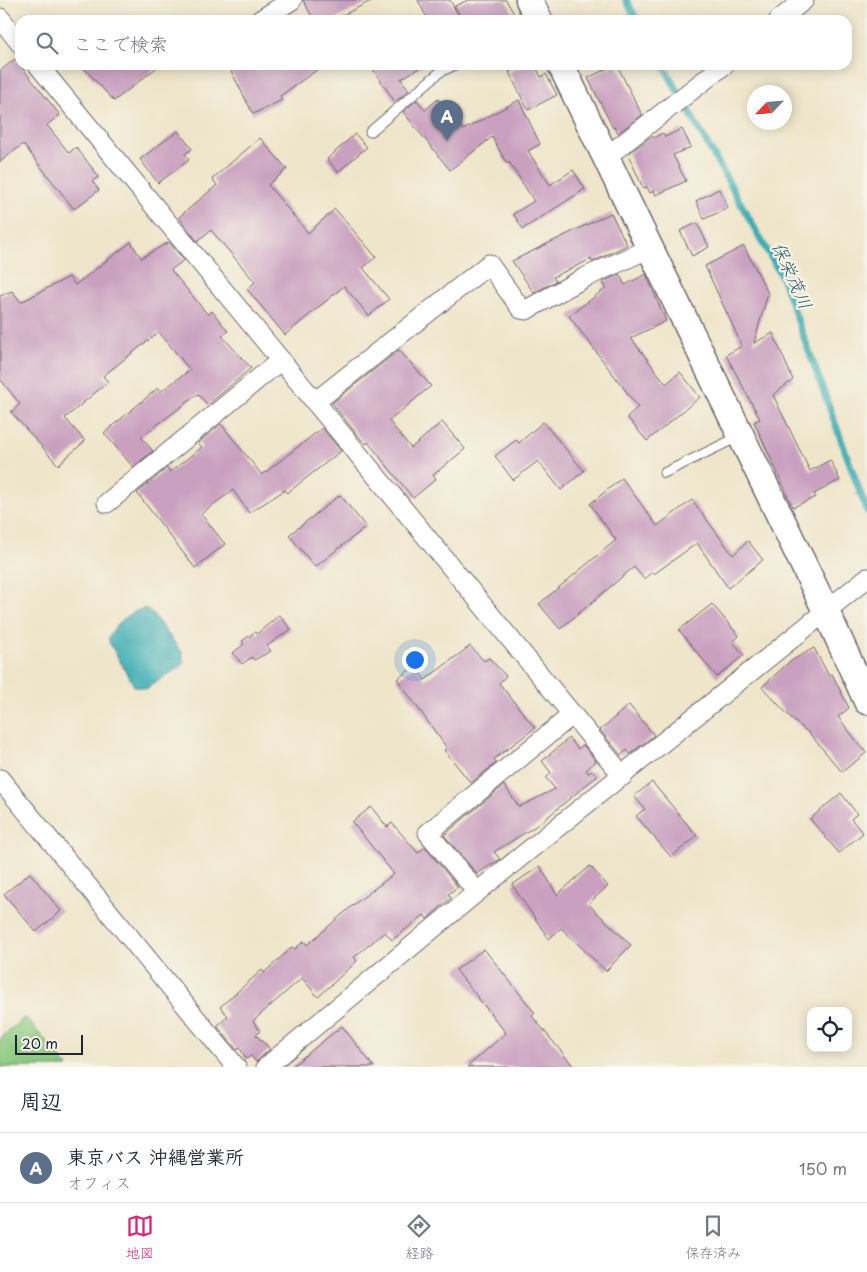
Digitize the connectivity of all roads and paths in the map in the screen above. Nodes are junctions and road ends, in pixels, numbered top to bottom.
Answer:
1 (292, 0) edge
2 (529, 0) edge
3 (804, 0) edge
4 (268, 15) edge
5 (536, 15) edge
6 (786, 15) edge
7 (0, 18) edge
8 (15, 37) edge
9 (42, 70) edge
10 (444, 70) edge
11 (563, 70) edge
12 (718, 70) edge
13 (370, 132) dead end
14 (606, 157) junction
15 (650, 248) junction
16 (281, 360) junction
17 (315, 402) junction
18 (740, 436) junction
19 (664, 473) dead end
20 (107, 503) dead end
21 (867, 578) edge
22 (826, 611) junction
23 (867, 701) edge
24 (572, 715) junction
25 (623, 776) junction
26 (0, 779) edge
27 (477, 892) junction
28 (236, 1067) edge
29 (266, 1067) edge

1 - 4 street
2 - 5 street
3 - 6 street
7 - 8 street
9 - 16 street
10 - 13 lane
11 - 14 street
12 - 14 street
14 - 15 street
15 - 17 street
15 - 18 street
16 - 17 street
16 - 20 street
17 - 24 street
18 - 19 lane
18 - 22 street
21 - 22 street
22 - 23 street
22 - 25 street
24 - 25 street
24 - 27 street
25 - 27 street
26 - 28 street
27 - 29 street

